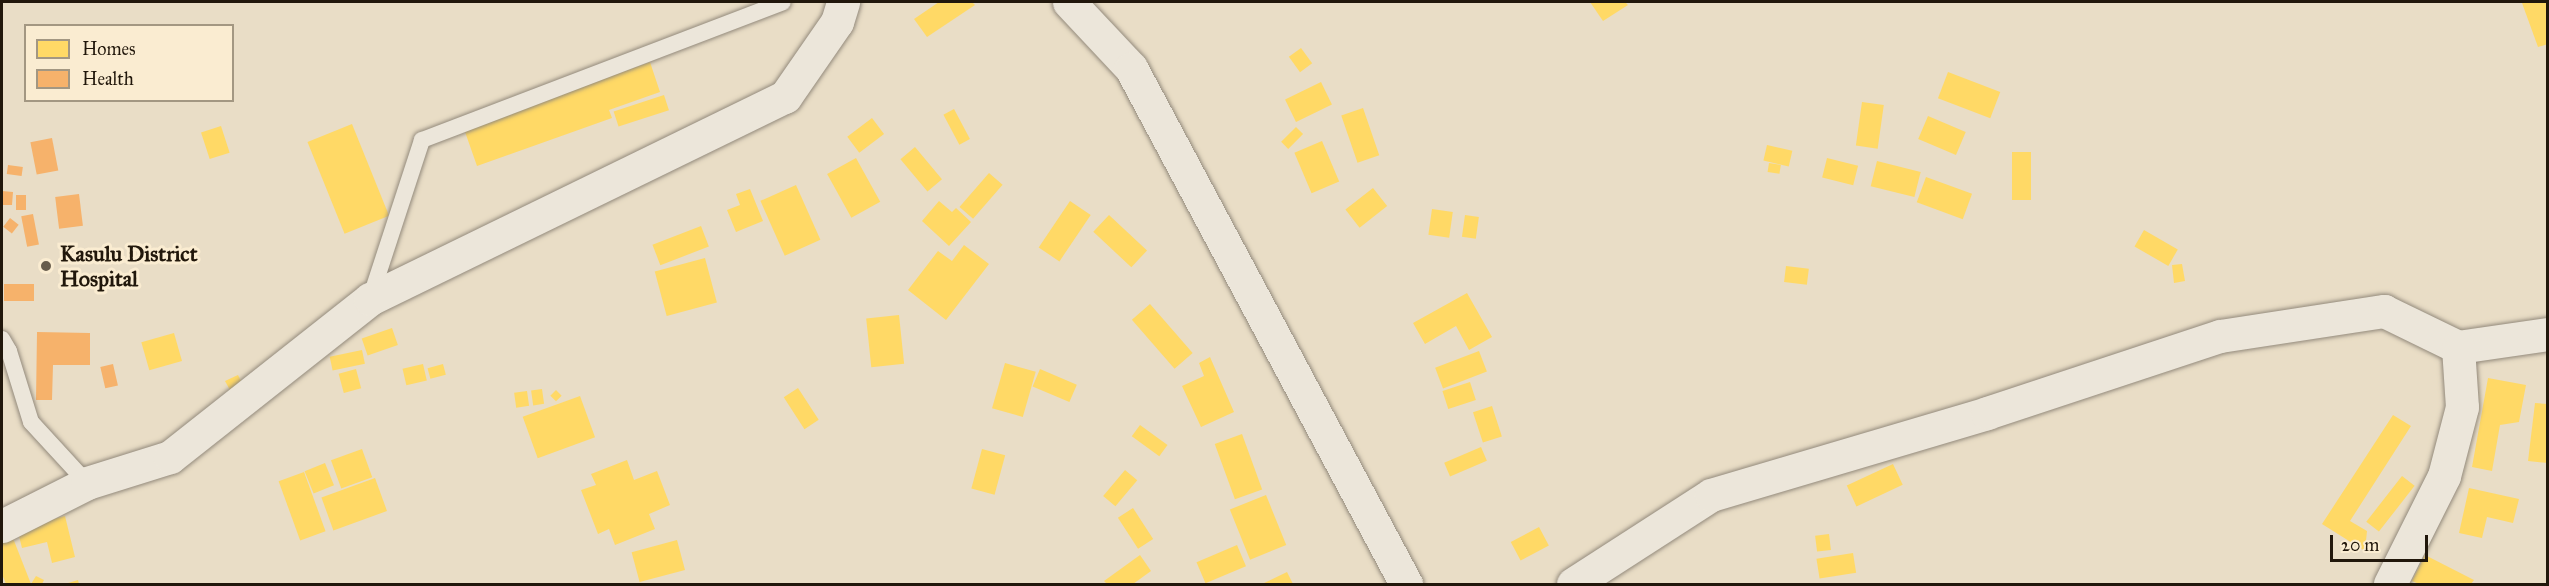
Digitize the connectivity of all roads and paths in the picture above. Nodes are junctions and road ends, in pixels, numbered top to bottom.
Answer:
1 (783, 2) edge
2 (843, 2) edge
3 (1069, 2) edge
4 (370, 299) junction
5 (2547, 334) edge
6 (2, 339) edge
7 (2458, 347) junction
8 (87, 483) junction
9 (2, 526) edge
10 (1406, 585) edge
11 (1573, 585) edge
12 (2390, 585) edge

1 - 4 lane
2 - 4 street
3 - 10 street
4 - 8 street
5 - 7 street
6 - 8 lane
7 - 11 street
7 - 12 street
8 - 9 street

